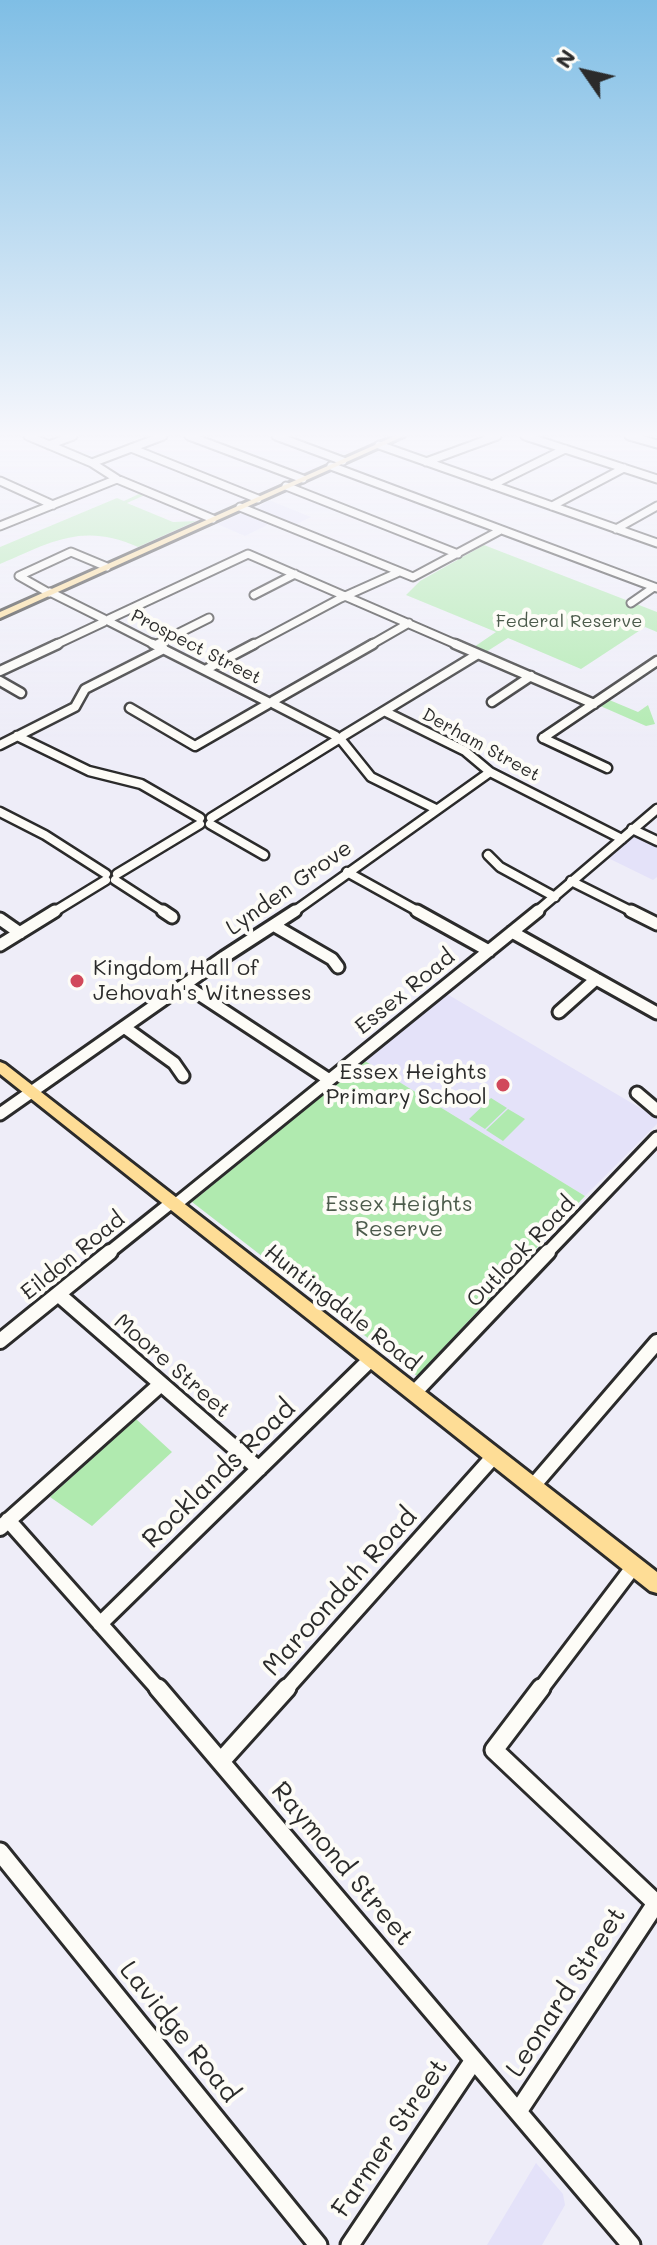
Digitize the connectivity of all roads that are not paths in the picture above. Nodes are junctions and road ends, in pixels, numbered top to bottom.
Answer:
1 (165, 541) edge
2 (323, 541) edge
3 (425, 541) edge
4 (482, 541) edge
5 (526, 541) edge
6 (458, 554) junction
7 (107, 567) junction
8 (399, 572) junction
9 (295, 574) junction
10 (656, 587) edge
11 (50, 592) junction
12 (254, 595) dead end
13 (346, 596) junction
14 (631, 603) dead end
15 (0, 615) edge
16 (209, 618) dead end
17 (106, 620) junction
18 (409, 623) junction
19 (155, 645) junction
20 (164, 649) junction
21 (478, 654) junction
22 (657, 661) edge
23 (647, 667) junction
24 (205, 670) junction
25 (0, 671) edge
26 (657, 672) edge
27 (531, 676) junction
28 (0, 681) edge
29 (21, 693) dead end
30 (492, 702) dead end
31 (271, 703) junction
32 (594, 704) junction
33 (130, 708) dead end
34 (386, 712) junction
35 (17, 736) junction
36 (339, 738) junction
37 (0, 745) edge
38 (607, 768) dead end
39 (490, 772) junction
40 (436, 809) junction
41 (657, 809) edge
42 (0, 812) edge
43 (205, 821) junction
44 (627, 834) junction
45 (657, 841) edge
46 (264, 855) dead end
47 (488, 855) dead end
48 (347, 872) junction
49 (111, 877) junction
50 (571, 881) junction
51 (555, 897) junction
52 (172, 917) dead end
53 (0, 919) edge
54 (657, 924) edge
55 (275, 926) junction
56 (512, 932) junction
57 (20, 933) junction
58 (0, 945) edge
59 (489, 951) junction
60 (338, 967) dead end
61 (596, 979) junction
62 (185, 985) junction
63 (559, 1012) dead end
64 (657, 1013) edge
65 (124, 1027) junction
66 (0, 1067) edge
67 (183, 1076) dead end
68 (328, 1079) junction
69 (32, 1092) junction
70 (637, 1093) dead end
71 (657, 1110) edge
72 (0, 1114) edge
73 (657, 1138) edge
74 (174, 1203) junction
75 (58, 1294) junction
76 (0, 1341) edge
77 (657, 1342) edge
78 (371, 1359) junction
79 (161, 1384) junction
80 (414, 1393) junction
81 (494, 1456) junction
82 (259, 1469) junction
83 (533, 1486) junction
84 (4, 1524) edge
85 (634, 1566) junction
86 (657, 1584) edge
87 (100, 1624) junction
88 (222, 1760) junction
89 (0, 1852) edge
90 (657, 1902) edge
91 (474, 2060) junction
92 (519, 2110) junction
93 (318, 2245) edge
94 (350, 2245) edge
95 (631, 2245) edge

1 - 7 main road
2 - 8 street
3 - 6 street
4 - 6 street
5 - 10 street
6 - 8 street
7 - 11 main road
7 - 11 street, Prospect Street
8 - 13 street
9 - 12 street
9 - 13 street
9 - 17 street
10 - 14 street
11 - 15 main road
11 - 17 street, Prospect Street
13 - 18 street
13 - 24 street
16 - 19 street
17 - 19 street, Prospect Street
17 - 25 street
18 - 21 street
18 - 31 street
19 - 20 street, Prospect Street
20 - 24 street, Prospect Street
20 - 35 street
21 - 27 street
21 - 34 street
22 - 23 street
23 - 26 street
23 - 32 street
24 - 31 street, Prospect Street
27 - 30 street
27 - 32 street
28 - 29 street
31 - 33 street
31 - 36 street, Prospect Street
32 - 38 street
34 - 36 street
34 - 39 street, Derham Street
35 - 37 street
35 - 43 street
36 - 40 street, Prospect Street
36 - 43 street
39 - 40 street, Lynden Grove
39 - 44 street, Derham Street
40 - 48 street, Lynden Grove
41 - 44 street, Essex Road
42 - 49 street
43 - 46 street
43 - 49 street
44 - 45 street, Derham Street
44 - 50 street, Essex Road
47 - 51 street
48 - 55 street, Lynden Grove
48 - 59 street
49 - 52 street
49 - 57 street
50 - 51 street, Essex Road
50 - 54 street
51 - 56 street, Essex Road
53 - 57 street
55 - 60 street
55 - 62 street, Lynden Grove
56 - 59 street, Essex Road
56 - 61 street
57 - 58 street
59 - 68 street, Essex Road
61 - 63 street
61 - 64 street
62 - 65 street, Lynden Grove
62 - 68 street
65 - 67 street
65 - 69 street, Lynden Grove
66 - 69 main road, Huntingdale Road
68 - 74 street, Essex Road
69 - 72 street, Lynden Grove
69 - 74 main road, Huntingdale Road
70 - 71 street
73 - 80 street, Outlook Road
74 - 75 street, Eildon Road
74 - 78 main road, Huntingdale Road
75 - 76 street, Eildon Road
75 - 79 street, Moore Street
77 - 83 street
78 - 80 main road, Huntingdale Road
78 - 82 street, Rocklands Road
79 - 82 street, Moore Street
79 - 84 street
80 - 81 main road, Huntingdale Road
81 - 83 main road, Huntingdale Road
81 - 88 street, Maroondah Road
82 - 87 street, Rocklands Road
83 - 85 main road, Huntingdale Road
84 - 87 street, Raymond Street
85 - 86 main road, Huntingdale Road
85 - 90 street
87 - 88 street, Raymond Street
88 - 91 street, Raymond Street
89 - 93 street, Lavidge Road
90 - 92 street, Leonard Street
91 - 92 street, Raymond Street
91 - 94 street, Farmer Street
92 - 95 street, Raymond Street

